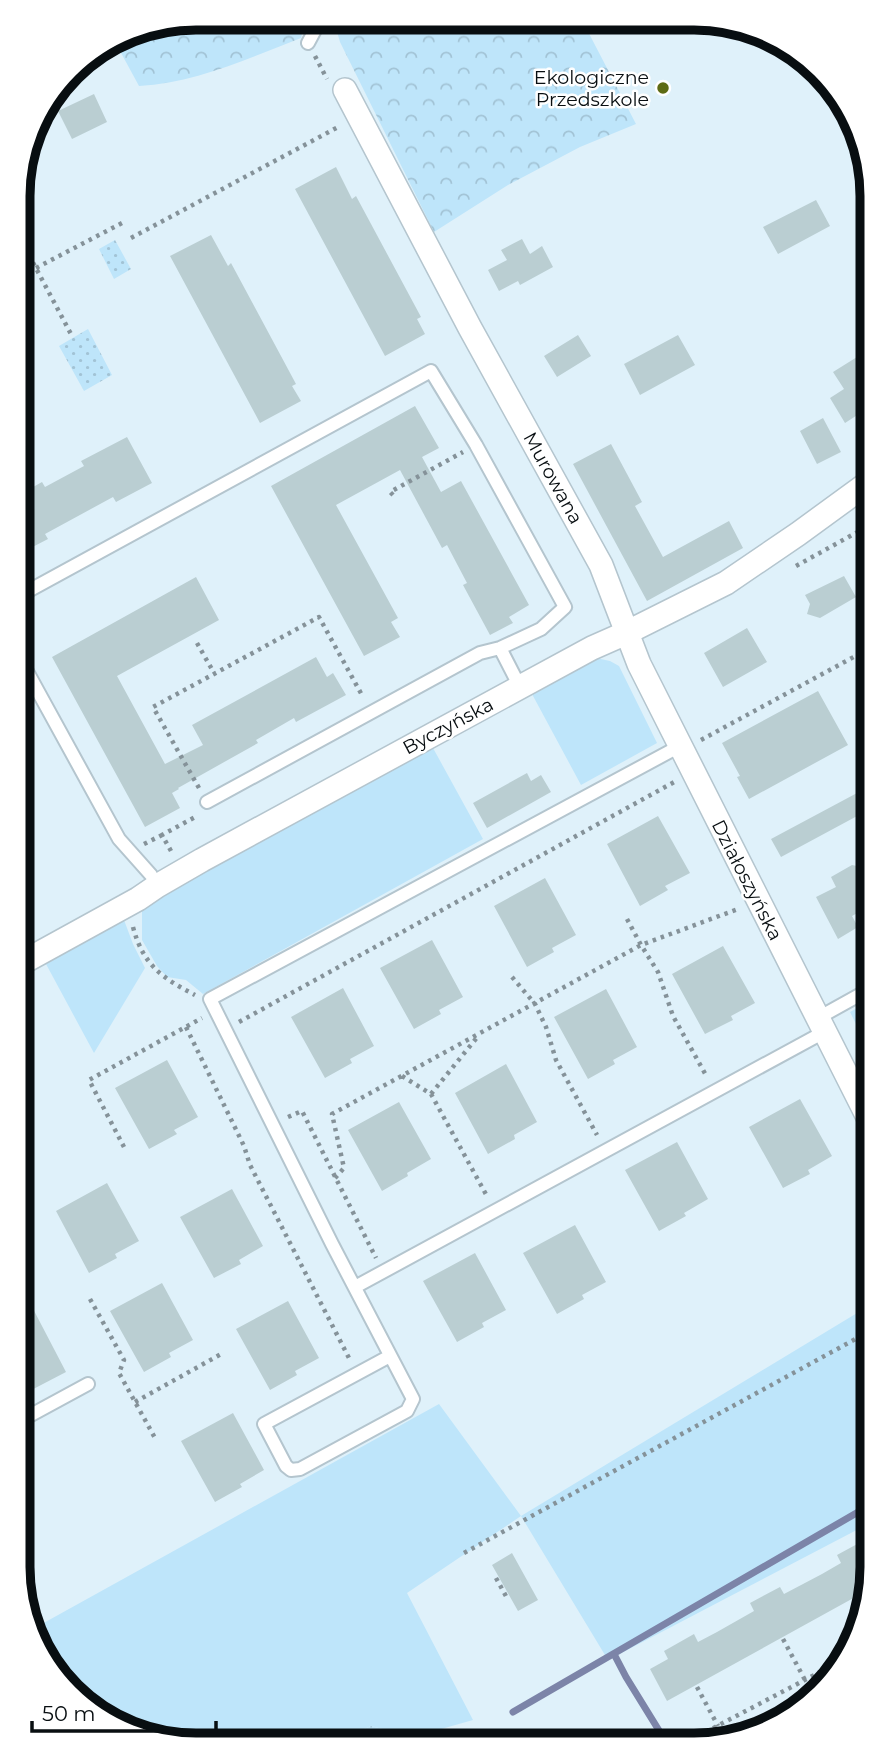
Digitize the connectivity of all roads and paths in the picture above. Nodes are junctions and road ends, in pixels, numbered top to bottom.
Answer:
1 (315, 30) edge
2 (308, 43) joint
3 (345, 90) joint
4 (347, 123) dead end
5 (122, 223) dead end
6 (131, 238) dead end
7 (30, 258) edge
8 (36, 268) junction
9 (72, 337) dead end
10 (476, 446) junction
11 (860, 489) edge
12 (393, 495) dead end
13 (30, 590) edge
14 (626, 633) junction
15 (197, 643) dead end
16 (500, 648) junction
17 (860, 653) edge
18 (214, 673) junction
19 (30, 675) edge
20 (520, 687) junction
21 (372, 713) junction
22 (681, 748) junction
23 (680, 779) dead end
24 (207, 802) junction
25 (175, 859) dead end
26 (158, 886) junction
27 (758, 902) junction
28 (125, 906) junction
29 (628, 919) dead end
30 (641, 945) junction
31 (30, 958) edge
32 (512, 977) dead end
33 (860, 997) edge
34 (535, 1004) junction
35 (213, 1005) junction
36 (822, 1025) junction
37 (186, 1027) junction
38 (225, 1030) junction
39 (481, 1033) junction
40 (401, 1076) junction
41 (714, 1091) junction
42 (431, 1094) junction
43 (860, 1101) edge
44 (272, 1125) junction
45 (124, 1147) dead end
46 (605, 1150) junction
47 (335, 1178) junction
48 (495, 1210) junction
49 (382, 1272) junction
50 (355, 1287) junction
51 (90, 1299) dead end
52 (860, 1337) edge
53 (223, 1353) dead end
54 (390, 1356) junction
55 (356, 1373) junction
56 (88, 1384) dead end
57 (135, 1402) junction
58 (30, 1415) edge
59 (155, 1438) dead end
60 (464, 1553) dead end
61 (496, 1578) dead end
62 (509, 1597) dead end
63 (783, 1639) dead end
64 (825, 1670) edge
65 (805, 1680) junction
66 (696, 1687) dead end
67 (718, 1726) junction
68 (705, 1733) edge

1 - 2 lane
2 - 3 path
3 - 14 street, Murowana
4 - 6 path
5 - 8 path
7 - 8 path
8 - 9 path
10 - 12 path
10 - 13 lane
10 - 16 lane
11 - 14 street, Byczyńska
14 - 20 street, Byczyńska
14 - 22 street, Działoszyńska
15 - 18 path
16 - 20 lane
16 - 21 lane
17 - 22 path
18 - 21 path
18 - 24 path
19 - 26 lane
20 - 26 street, Byczyńska
21 - 24 lane
22 - 27 street, Działoszyńska
22 - 35 lane
23 - 38 path
24 - 25 path
26 - 28 street, Byczyńska
27 - 30 path
27 - 36 street, Działoszyńska
28 - 31 street, Byczyńska
28 - 35 path
29 - 30 path
30 - 34 path
30 - 41 path
32 - 34 path
33 - 36 lane
34 - 39 path
34 - 46 path
35 - 37 path
35 - 38 lane
36 - 41 lane
36 - 43 street, Działoszyńska
37 - 45 path
37 - 55 path
38 - 44 lane
39 - 40 path
39 - 42 path
40 - 42 path
40 - 47 path
41 - 46 lane
42 - 48 path
44 - 47 path
44 - 50 lane
46 - 48 lane
47 - 49 path
48 - 49 lane
49 - 50 lane
50 - 54 lane
51 - 57 path
52 - 60 path
53 - 57 path
54 - 55 lane
54 - 55 lane
56 - 58 lane
57 - 59 path
61 - 62 path
63 - 65 path
64 - 65 path
65 - 67 path
66 - 67 path
67 - 68 path

